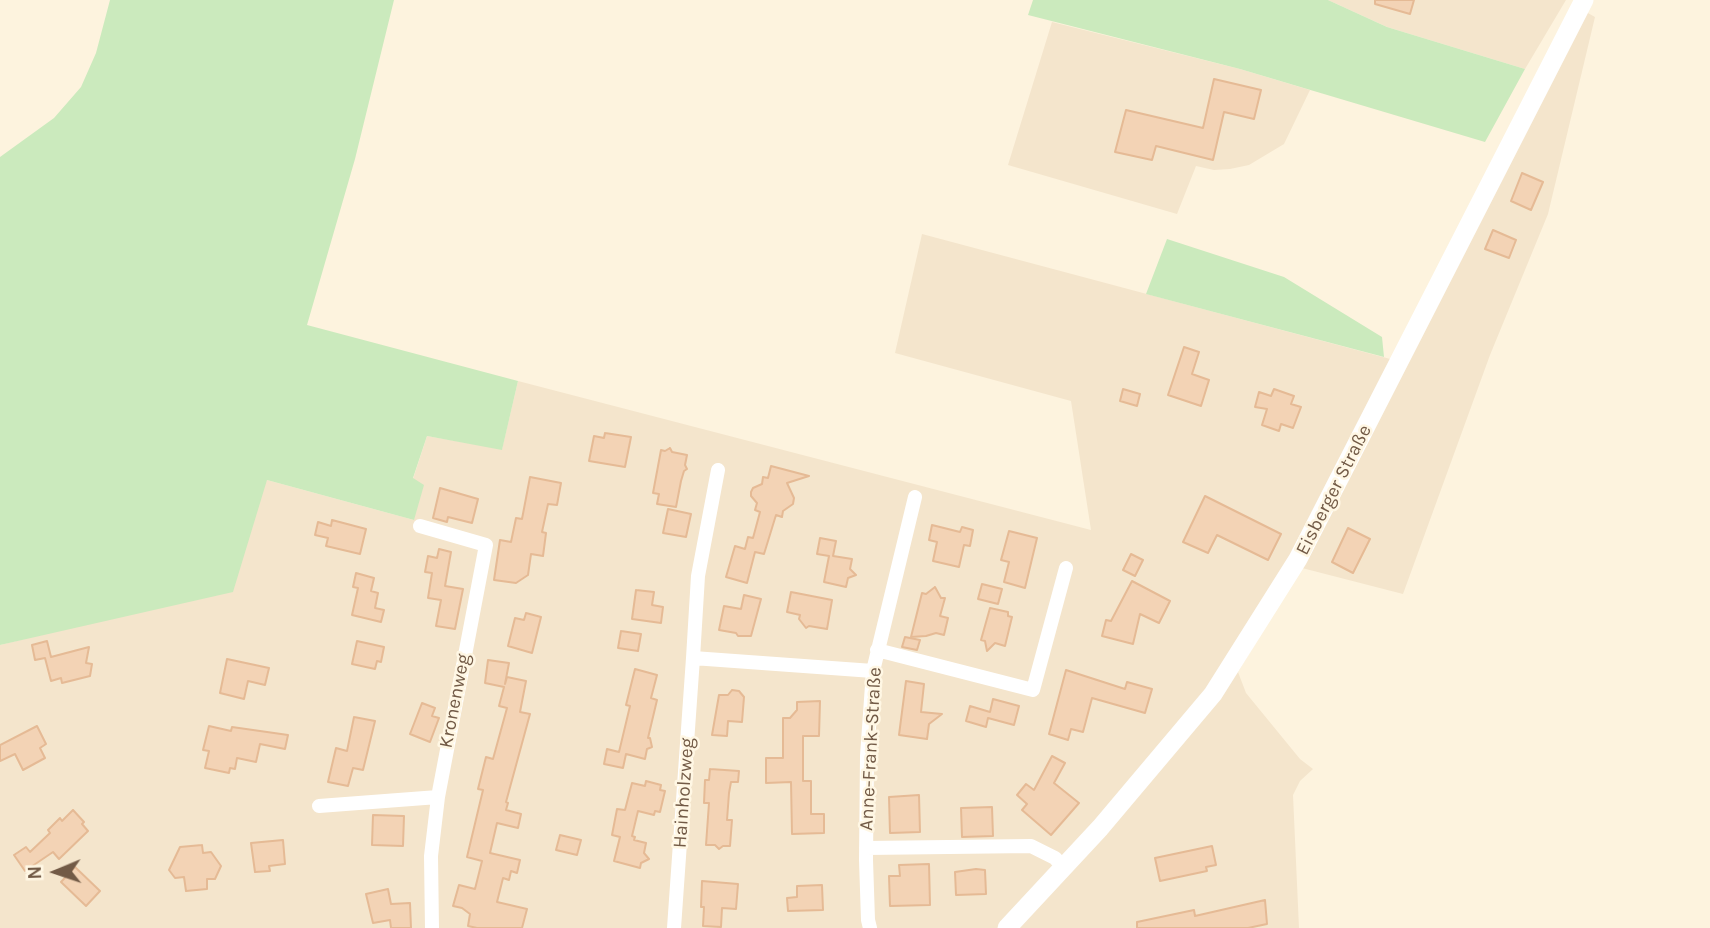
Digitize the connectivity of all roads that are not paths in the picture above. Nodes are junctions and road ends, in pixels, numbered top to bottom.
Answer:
1 (1584, 0) edge
2 (718, 470) dead end
3 (915, 497) dead end
4 (420, 526) dead end
5 (1066, 568) dead end
6 (877, 650) junction
7 (693, 658) junction
8 (873, 671) junction
9 (438, 797) junction
10 (319, 806) dead end
11 (866, 848) junction
12 (1063, 866) junction
13 (432, 928) edge
14 (674, 928) edge
15 (870, 928) edge
16 (1007, 928) edge

1 - 12 main road, Eisberger Straße
2 - 7 street, Hainholzweg
3 - 6 street, Anne-Frank-Straße
4 - 9 street, Kronenweg
5 - 6 street, Anne-Frank-Straße
6 - 8 street, Anne-Frank-Straße
7 - 8 street
7 - 14 street, Hainholzweg
8 - 11 street, Anne-Frank-Straße
9 - 10 street
9 - 13 street, Kronenweg
11 - 12 street, Anne-Frank-Straße
11 - 15 street, Anne-Frank-Straße
12 - 16 main road, Eisberger Straße

